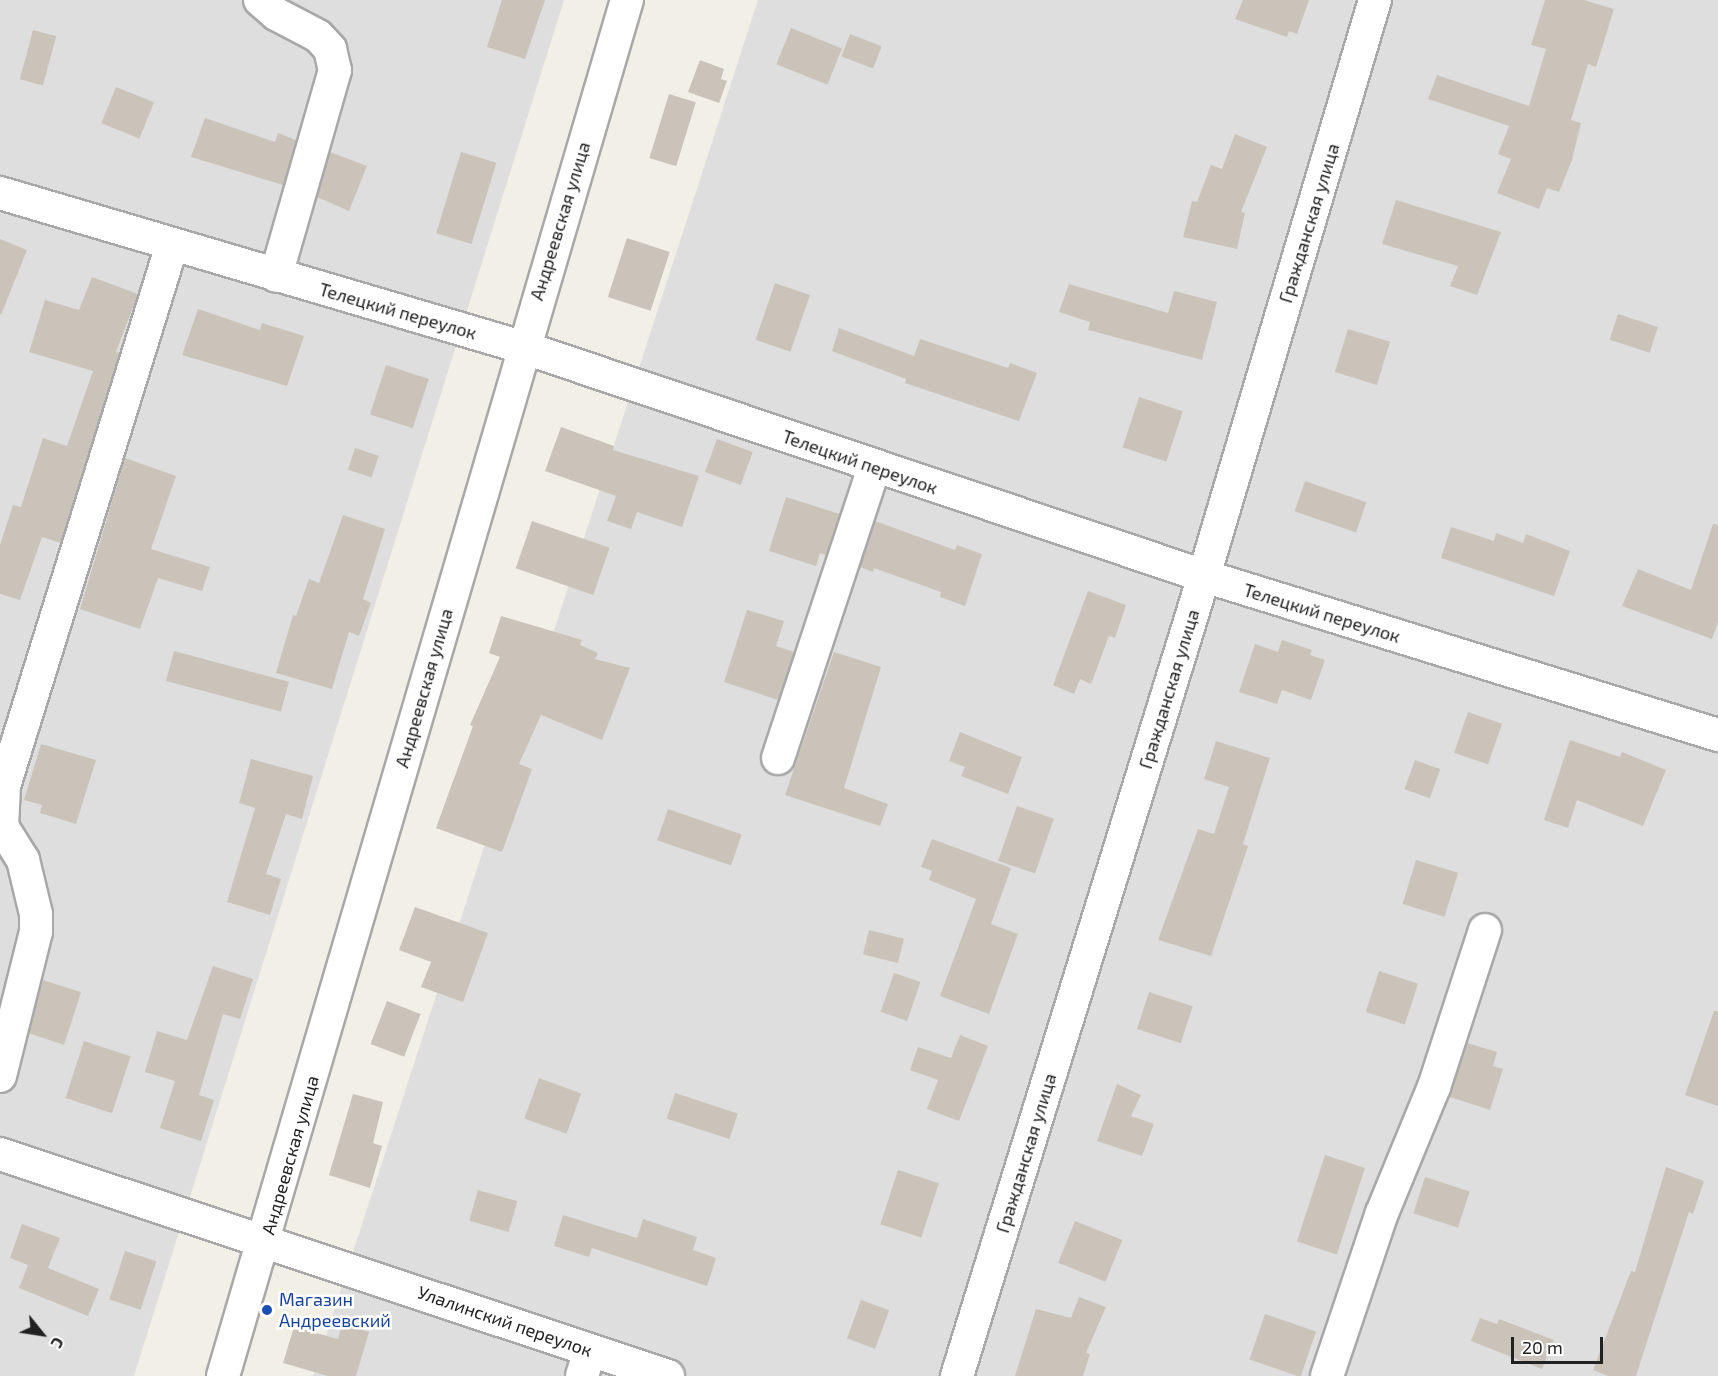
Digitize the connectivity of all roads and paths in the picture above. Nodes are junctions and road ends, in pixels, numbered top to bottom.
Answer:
1 (260, 0) edge
2 (627, 0) edge
3 (1375, 0) edge
4 (0, 193) edge
5 (172, 245) junction
6 (276, 276) junction
7 (522, 347) junction
8 (874, 467) junction
9 (1204, 576) junction
10 (1718, 735) edge
11 (778, 758) dead end
12 (1485, 930) dead end
13 (0, 1076) edge
14 (0, 1154) edge
15 (266, 1239) junction
16 (586, 1363) edge
17 (223, 1376) edge
18 (668, 1376) edge
19 (957, 1376) edge
20 (1327, 1376) edge

1 - 6 street
2 - 7 street, Андреевская улица
3 - 9 street, Гражданская улица
4 - 5 street, Телецкий переулок
5 - 6 street, Телецкий переулок
5 - 13 street
6 - 7 street, Телецкий переулок
7 - 8 street, Телецкий переулок
7 - 15 street, Андреевская улица
8 - 9 street, Телецкий переулок
8 - 11 street
9 - 10 street, Телецкий переулок
9 - 19 street, Гражданская улица
12 - 20 street
14 - 15 street, Улалинский переулок
15 - 16 street, Улалинский переулок
15 - 17 street, Андреевская улица
16 - 18 street, Улалинский переулок

